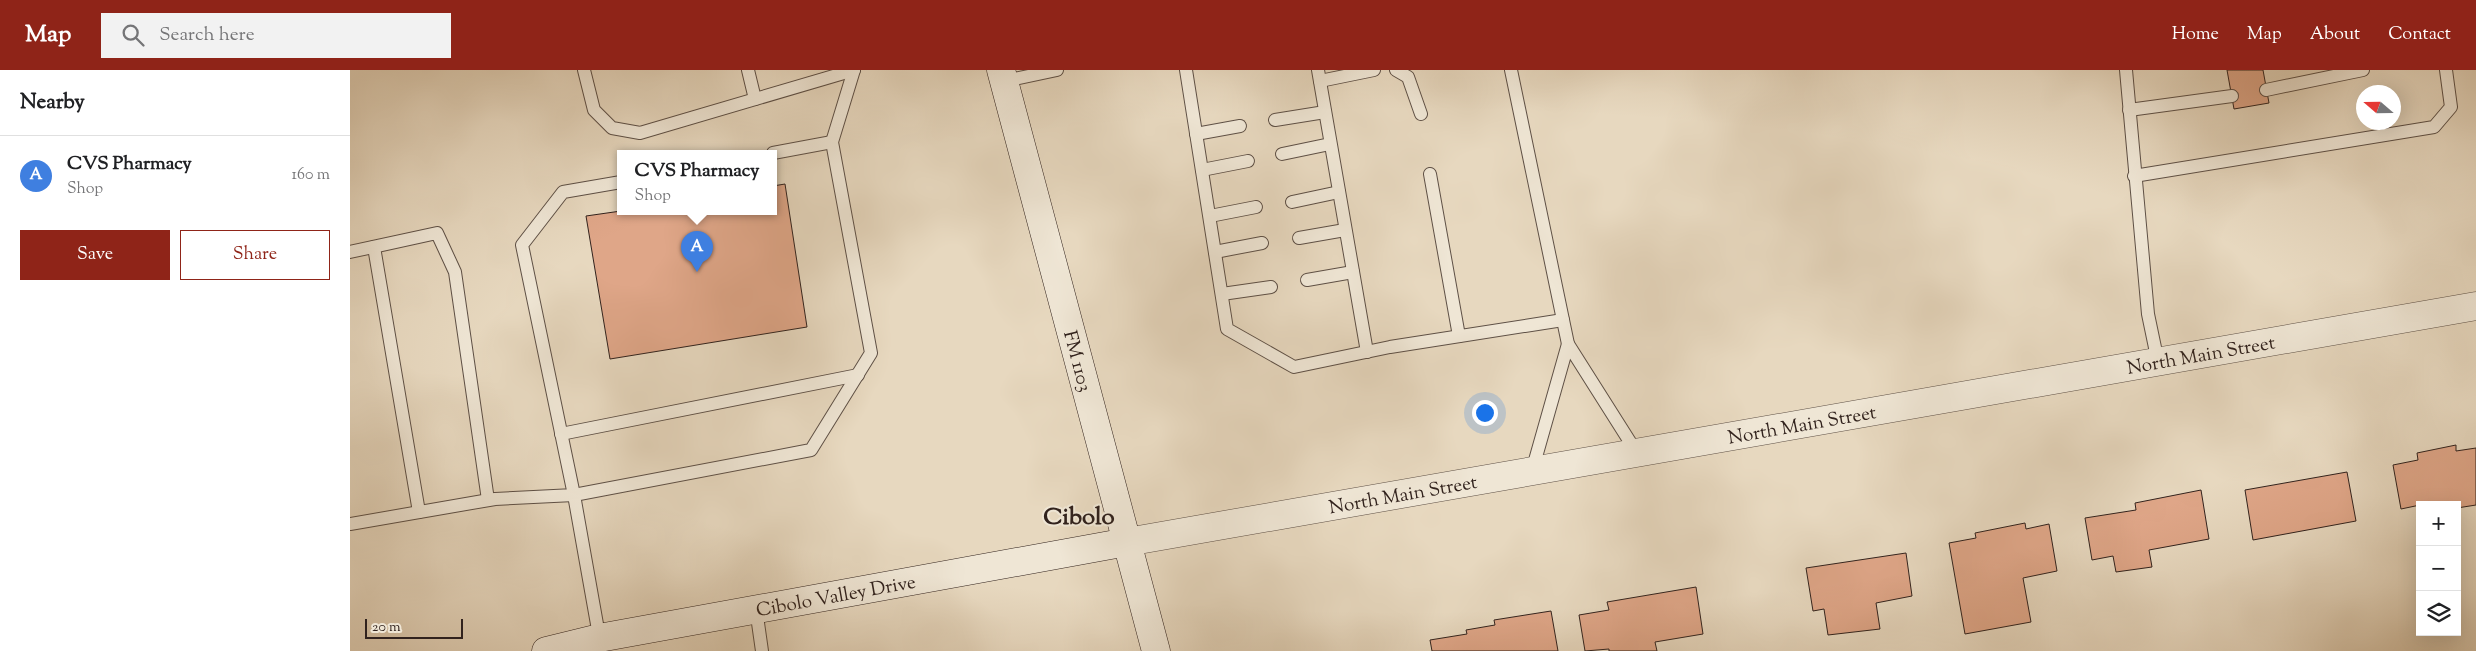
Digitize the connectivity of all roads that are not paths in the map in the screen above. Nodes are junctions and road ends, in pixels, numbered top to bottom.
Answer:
1 (584, 70) edge
2 (748, 70) edge
3 (854, 70) edge
4 (1057, 70) edge
5 (1186, 70) edge
6 (1374, 70) edge
7 (1396, 70) edge
8 (1511, 70) edge
9 (2126, 70) edge
10 (2363, 70) edge
11 (2446, 70) edge
12 (1319, 75) edge
13 (1003, 76) edge
14 (2266, 90) dead end
15 (2232, 96) dead end
16 (755, 99) junction
17 (2129, 110) junction
18 (1325, 112) junction
19 (1422, 114) dead end
20 (1275, 120) dead end
21 (1240, 126) dead end
22 (1196, 134) junction
23 (832, 142) junction
24 (1330, 144) junction
25 (777, 152) edge
26 (1282, 154) dead end
27 (1248, 161) dead end
28 (1202, 170) junction
29 (1430, 174) dead end
30 (2134, 176) junction
31 (617, 183) edge
32 (1339, 192) junction
33 (1292, 202) dead end
34 (1256, 207) dead end
35 (1210, 216) junction
36 (1345, 230) junction
37 (1299, 238) dead end
38 (1262, 243) dead end
39 (374, 247) junction
40 (350, 252) edge
41 (1215, 252) junction
42 (1353, 272) junction
43 (1307, 280) dead end
44 (1270, 286) dead end
45 (1222, 294) junction
46 (2476, 306) edge
47 (1563, 320) junction
48 (1459, 336) junction
49 (1568, 344) junction
50 (1367, 352) junction
51 (2158, 362) junction
52 (858, 375) junction
53 (561, 434) junction
54 (1637, 453) junction
55 (1532, 471) junction
56 (574, 496) junction
57 (488, 500) junction
58 (419, 512) junction
59 (350, 524) edge
60 (1127, 542) junction
61 (756, 609) junction
62 (601, 645) edge
63 (546, 651) edge
64 (762, 651) edge
65 (1156, 651) edge

1 - 16 lane
2 - 16 lane
3 - 16 lane
3 - 23 lane
4 - 13 lane
5 - 22 lane
6 - 12 lane
7 - 19 lane
8 - 47 lane
9 - 17 lane
10 - 14 lane
11 - 30 lane
12 - 18 lane
13 - 60 street, FM 1103 / FM 1103
15 - 17 lane
17 - 30 lane
18 - 20 lane
18 - 24 lane
21 - 22 lane
22 - 28 lane
23 - 25 lane
23 - 52 lane
24 - 26 lane
24 - 32 lane
27 - 28 lane
28 - 35 lane
29 - 48 lane
30 - 51 lane
31 - 53 lane
32 - 33 lane
32 - 36 lane
34 - 35 lane
35 - 41 lane
36 - 37 lane
36 - 42 lane
38 - 41 lane
39 - 40 lane
39 - 57 lane
39 - 58 lane
41 - 45 lane
42 - 43 lane
42 - 50 lane
44 - 45 lane
45 - 50 lane
46 - 51 street, North Main Street
47 - 48 lane
47 - 49 lane
48 - 50 lane
49 - 54 lane
49 - 55 lane
51 - 54 street, North Main Street
52 - 53 lane
52 - 56 lane
53 - 56 lane
54 - 55 street, North Main Street
55 - 60 street, North Main Street
56 - 57 lane
56 - 62 lane
57 - 58 lane
58 - 59 lane
60 - 61 street, Cibolo Valley Drive
60 - 65 street, FM 1103 / FM 1103
61 - 62 street, Cibolo Valley Drive
61 - 64 lane
62 - 63 street, Cibolo Valley Drive

